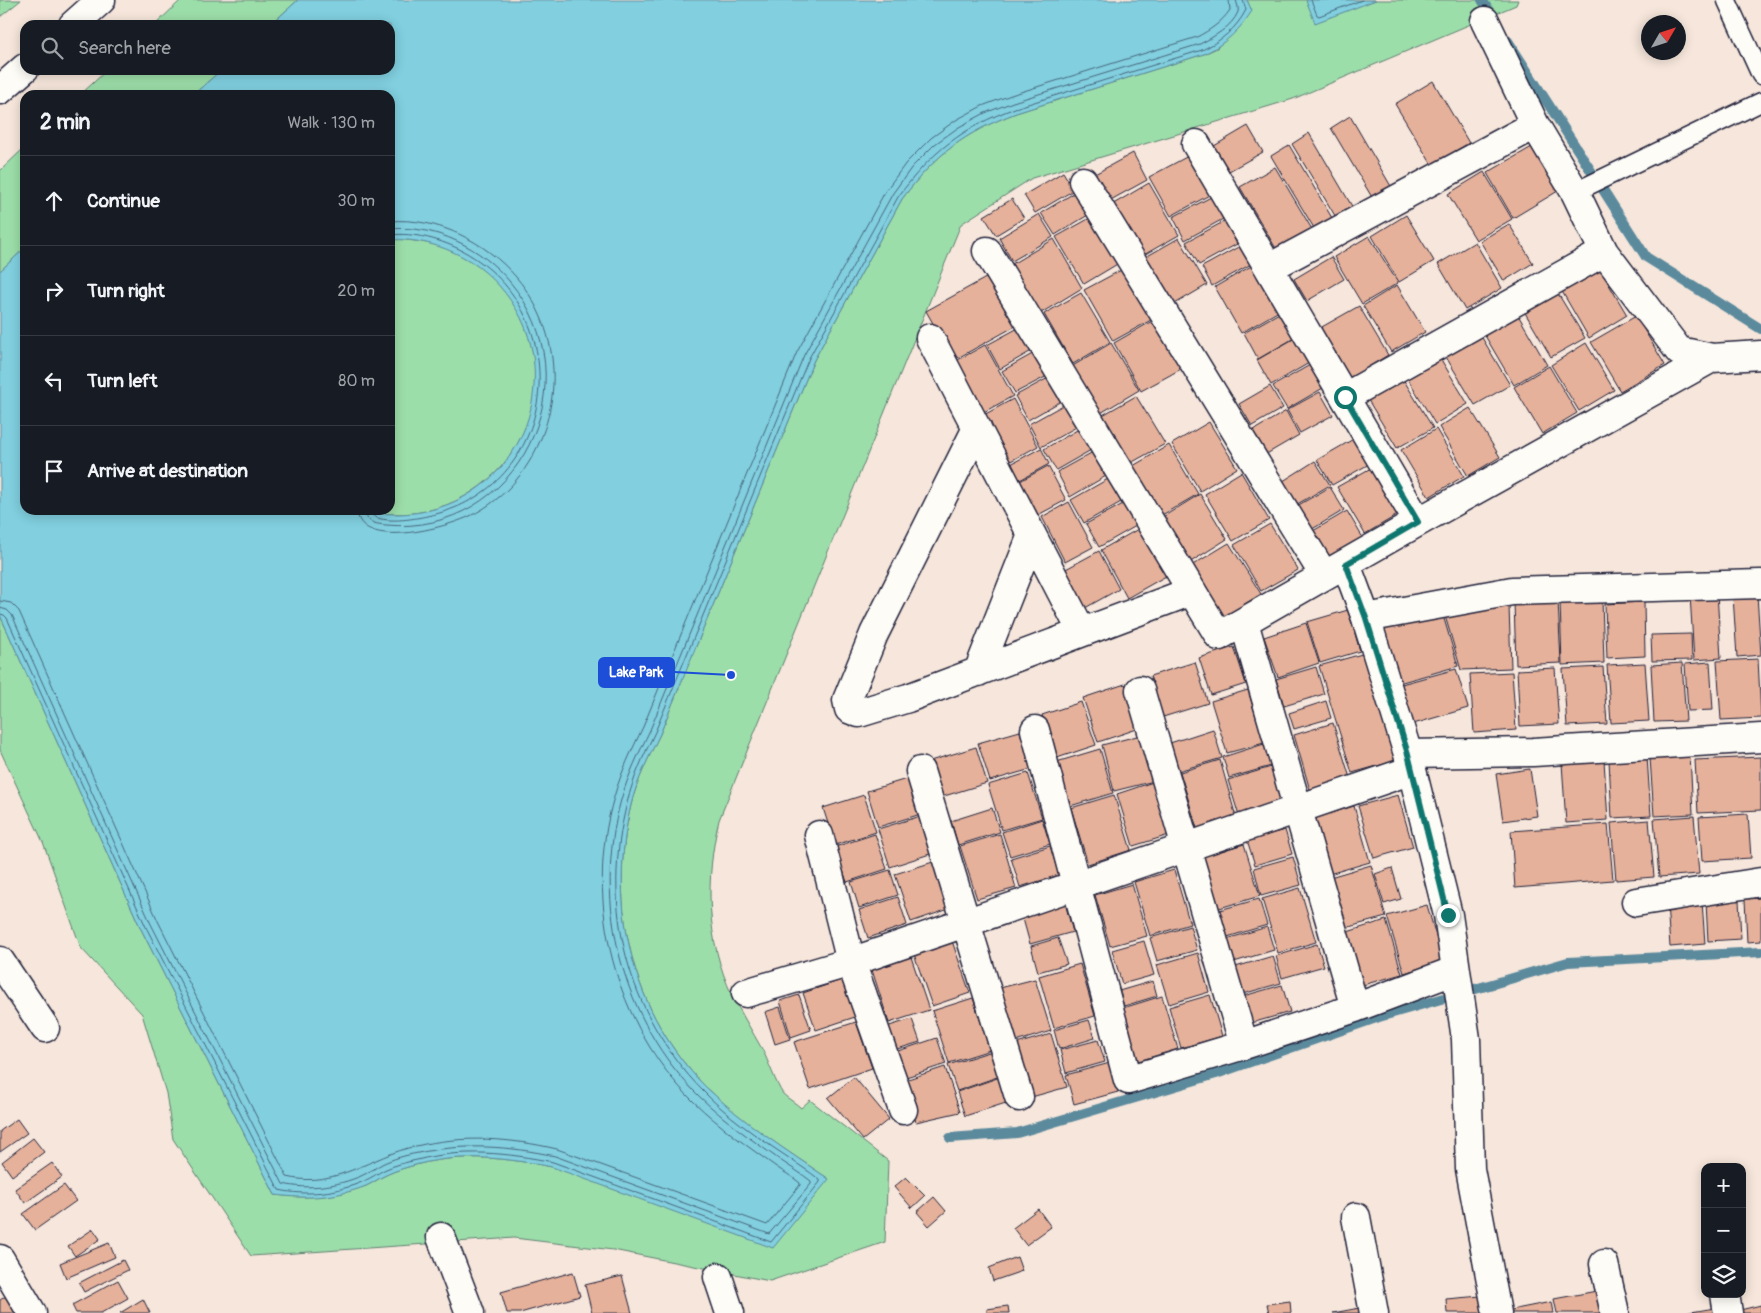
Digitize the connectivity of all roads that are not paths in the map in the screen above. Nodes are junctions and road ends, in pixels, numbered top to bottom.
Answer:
1 (1727, 1) edge
2 (1485, 21) dead end
3 (20, 72) edge
4 (1761, 75) edge
5 (0, 90) edge
6 (1761, 102) edge
7 (1535, 126) junction
8 (1196, 144) dead end
9 (1083, 181) dead end
10 (1575, 192) junction
11 (987, 251) dead end
12 (1604, 252) junction
13 (1269, 268) junction
14 (930, 338) dead end
15 (1761, 355) edge
16 (1712, 358) junction
17 (1345, 397) junction
18 (977, 428) junction
19 (1418, 522) junction
20 (1032, 535) junction
21 (1335, 569) junction
22 (1761, 584) edge
23 (1192, 591) junction
24 (1366, 618) junction
25 (1244, 622) junction
26 (1082, 632) junction
27 (978, 672) junction
28 (1140, 690) dead end
29 (1035, 730) dead end
30 (1761, 738) edge
31 (1410, 762) junction
32 (920, 771) dead end
33 (1298, 808) junction
34 (819, 835) dead end
35 (1186, 847) junction
36 (1761, 882) edge
37 (1076, 885) junction
38 (1636, 902) dead end
39 (966, 923) junction
40 (0, 961) edge
41 (851, 962) junction
42 (1456, 970) junction
43 (746, 992) dead end
44 (1355, 1008) junction
45 (46, 1028) dead end
46 (1244, 1045) junction
47 (1019, 1097) dead end
48 (903, 1110) dead end
49 (1356, 1217) dead end
50 (441, 1237) dead end
51 (0, 1259) edge
52 (1604, 1264) dead end
53 (718, 1278) dead end
54 (1726, 1298) edge
55 (32, 1313) edge
56 (470, 1313) edge
57 (730, 1313) edge
58 (1374, 1313) edge
59 (1497, 1313) edge
60 (1615, 1313) edge
61 (1728, 1313) edge

1 - 4 lane
2 - 7 street
3 - 5 street
6 - 10 lane
7 - 10 street
7 - 13 street
8 - 13 street
9 - 21 street
10 - 12 street
11 - 23 street
12 - 16 street
12 - 17 street
13 - 17 street
14 - 18 street
15 - 16 street
16 - 19 street
17 - 19 street
18 - 20 street
18 - 27 street
19 - 21 street
20 - 26 street
20 - 27 street
21 - 24 street
21 - 25 street
22 - 24 street
23 - 25 street
23 - 26 street
24 - 31 street
25 - 33 street
26 - 27 street
28 - 35 street
29 - 37 street
30 - 31 street
31 - 33 street
31 - 42 street
32 - 39 street
33 - 35 street
33 - 44 street
34 - 41 street
35 - 37 street
35 - 46 street
36 - 38 street
37 - 39 street
37 - 46 street
39 - 41 street
39 - 47 street
40 - 45 street
41 - 43 street
41 - 48 street
42 - 44 street
42 - 59 street
44 - 46 street
49 - 58 street
50 - 56 street
51 - 55 street
52 - 60 street
53 - 57 street
54 - 61 street

